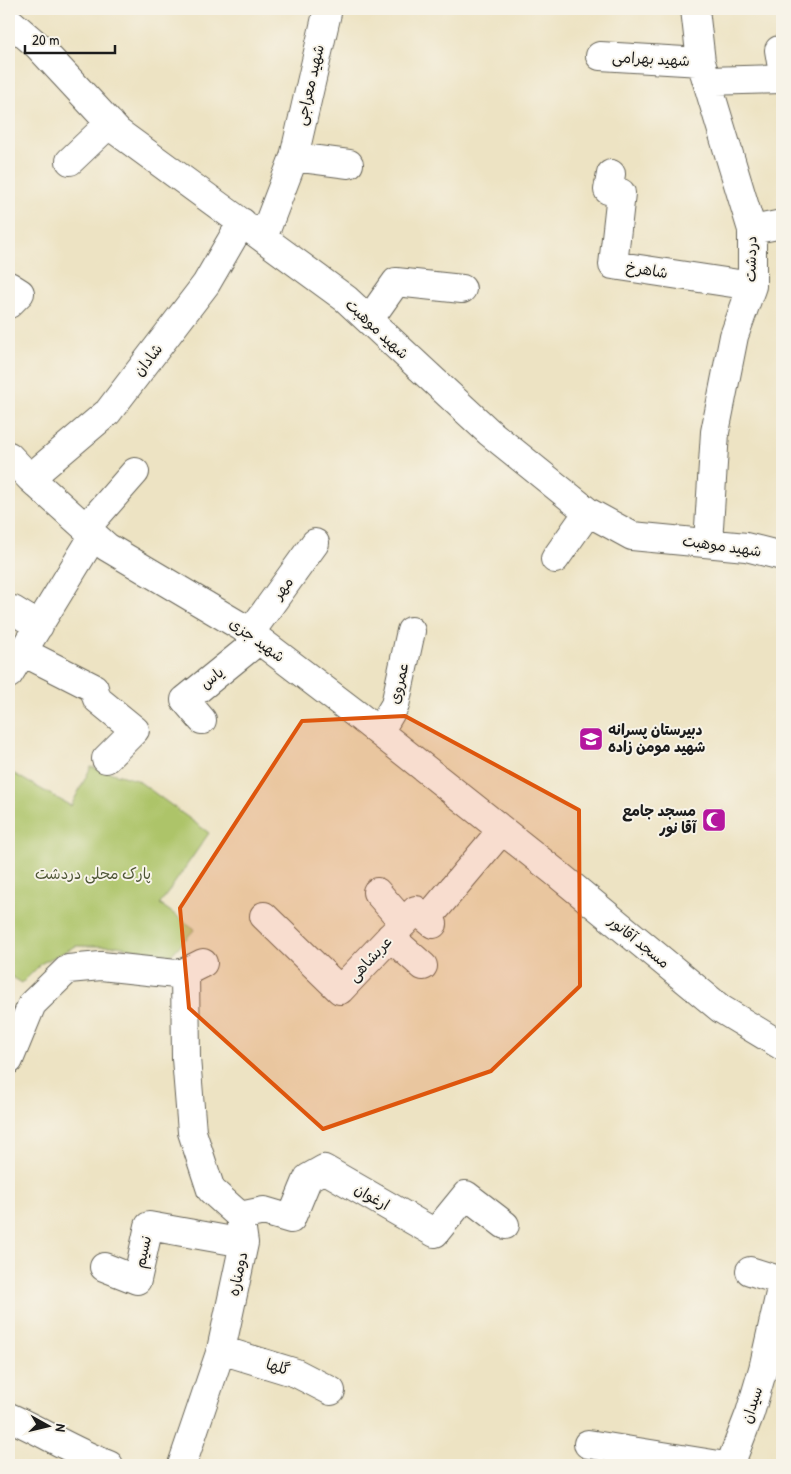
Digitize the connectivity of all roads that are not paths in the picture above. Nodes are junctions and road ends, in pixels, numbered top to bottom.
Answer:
1 (695, 9) edge
2 (327, 12) dead end
3 (9, 21) edge
4 (600, 56) dead end
5 (704, 72) junction
6 (782, 79) edge
7 (110, 123) junction
8 (294, 157) junction
9 (70, 161) dead end
10 (349, 164) dead end
11 (611, 174) dead end
12 (782, 224) edge
13 (252, 230) junction
14 (752, 230) junction
15 (9, 286) edge
16 (752, 286) junction
17 (462, 289) dead end
18 (9, 304) edge
19 (369, 320) junction
20 (9, 456) edge
21 (135, 472) dead end
22 (30, 478) junction
23 (588, 512) junction
24 (90, 532) junction
25 (315, 543) dead end
26 (708, 543) junction
27 (782, 556) edge
28 (555, 559) dead end
29 (13, 610) dead end
30 (39, 626) junction
31 (411, 631) dead end
32 (255, 636) junction
33 (16, 663) edge
34 (202, 720) dead end
35 (379, 732) junction
36 (106, 760) dead end
37 (502, 830) junction
38 (378, 892) dead end
39 (264, 916) dead end
40 (414, 926) junction
41 (424, 966) dead end
42 (782, 1046) edge
43 (9, 1058) edge
44 (240, 1216) junction
45 (505, 1225) dead end
46 (244, 1243) junction
47 (104, 1267) dead end
48 (750, 1271) dead end
49 (782, 1282) edge
50 (221, 1350) junction
51 (773, 1372) edge
52 (332, 1391) dead end
53 (9, 1417) edge
54 (588, 1444) dead end
55 (109, 1465) edge
56 (182, 1465) edge
57 (719, 1465) edge
58 (730, 1465) edge

1 - 5 street, دردشت
2 - 8 street, شهید معراجی
3 - 7 street, شهید موهبت
4 - 5 street, شهید بهرامی
5 - 6 street, شهید بهرامی
5 - 14 street, دردشت
7 - 9 street
7 - 13 street, شهید موهبت
8 - 10 street
8 - 13 street, شهید معراجی
11 - 16 street, شاهرخ
12 - 14 street
13 - 19 street, شهید موهبت
13 - 22 street, شادان
14 - 16 street, دردشت
15 - 18 street
16 - 26 street, دردشت
17 - 19 street
19 - 23 street, شهید موهبت
20 - 22 street, شهید جزی
21 - 24 street
22 - 24 street, شهید جزی
23 - 26 street, شهید موهبت
23 - 28 street
24 - 30 street
24 - 32 street, شهید جزی
25 - 32 street, مهر
26 - 27 street, شهید موهبت
29 - 30 street
30 - 33 street
31 - 35 street, عمروی
32 - 34 street, یاس
32 - 35 street, شهید جزی
33 - 36 street
35 - 37 street, شهید جزی
37 - 40 street
37 - 42 street, مسجد آقانور
38 - 40 street
39 - 40 street, عربشاهی
40 - 41 street
43 - 44 street
44 - 45 street, ارغوان
44 - 46 street, دومناره
46 - 47 street, نسیم
46 - 50 street, دومناره
48 - 49 street
49 - 51 street, سیدان
50 - 52 street, گلها
50 - 56 street, دومناره
51 - 58 street, سیدان
53 - 55 street
54 - 57 street

